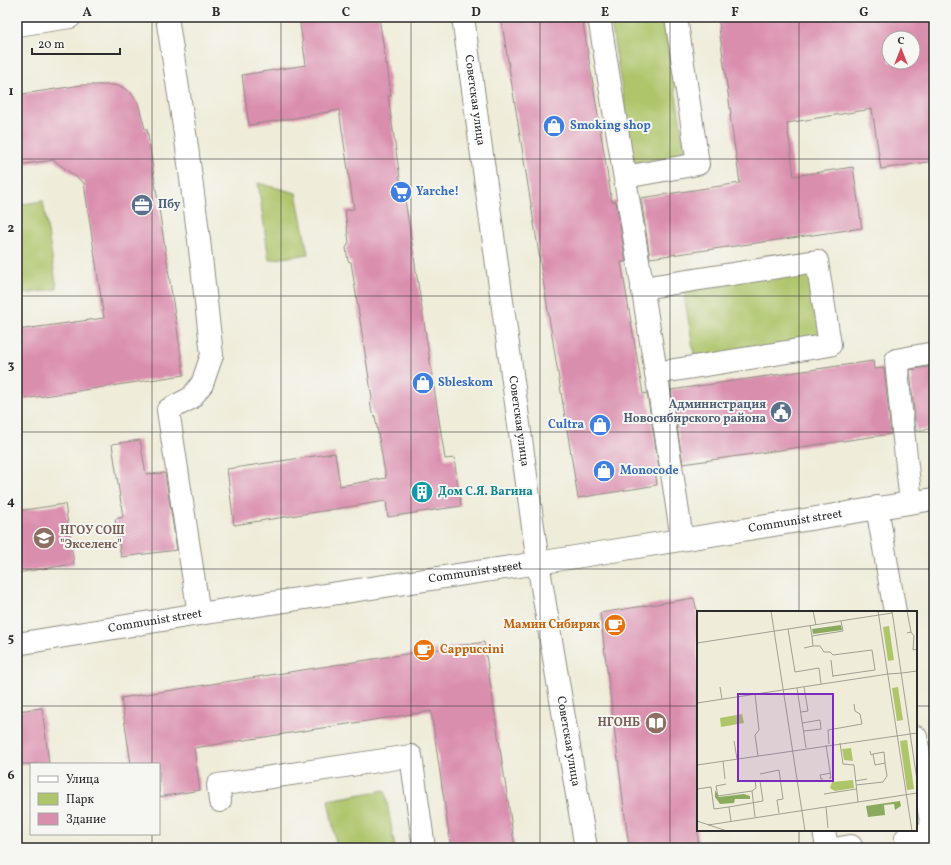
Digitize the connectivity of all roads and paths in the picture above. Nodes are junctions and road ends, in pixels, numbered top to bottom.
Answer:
1 (70, 17) edge
2 (167, 17) edge
3 (463, 17) edge
4 (599, 17) edge
5 (676, 17) edge
6 (17, 25) edge
7 (625, 177) junction
8 (642, 288) junction
9 (934, 353) edge
10 (656, 372) junction
11 (934, 498) edge
12 (911, 502) junction
13 (877, 507) junction
14 (682, 540) junction
15 (538, 562) junction
16 (895, 611) edge
17 (199, 614) junction
18 (17, 644) edge
19 (917, 748) edge
20 (921, 791) edge
21 (220, 802) dead end
22 (824, 831) edge
23 (906, 838) dead end
24 (424, 848) edge
25 (586, 848) edge
26 (826, 848) edge

1 - 6 street
2 - 17 street
3 - 15 street, Советская улица
4 - 7 street
5 - 7 street
7 - 8 street
8 - 10 street
8 - 10 street
9 - 12 street
10 - 14 street
11 - 12 street, Communist street
12 - 13 street, Communist street
13 - 14 street, Communist street
13 - 16 street
14 - 15 street, Communist street
15 - 17 street, Communist street
15 - 25 street, Советская улица
17 - 18 street, Communist street
19 - 20 street
20 - 23 street
21 - 24 street
22 - 26 street

